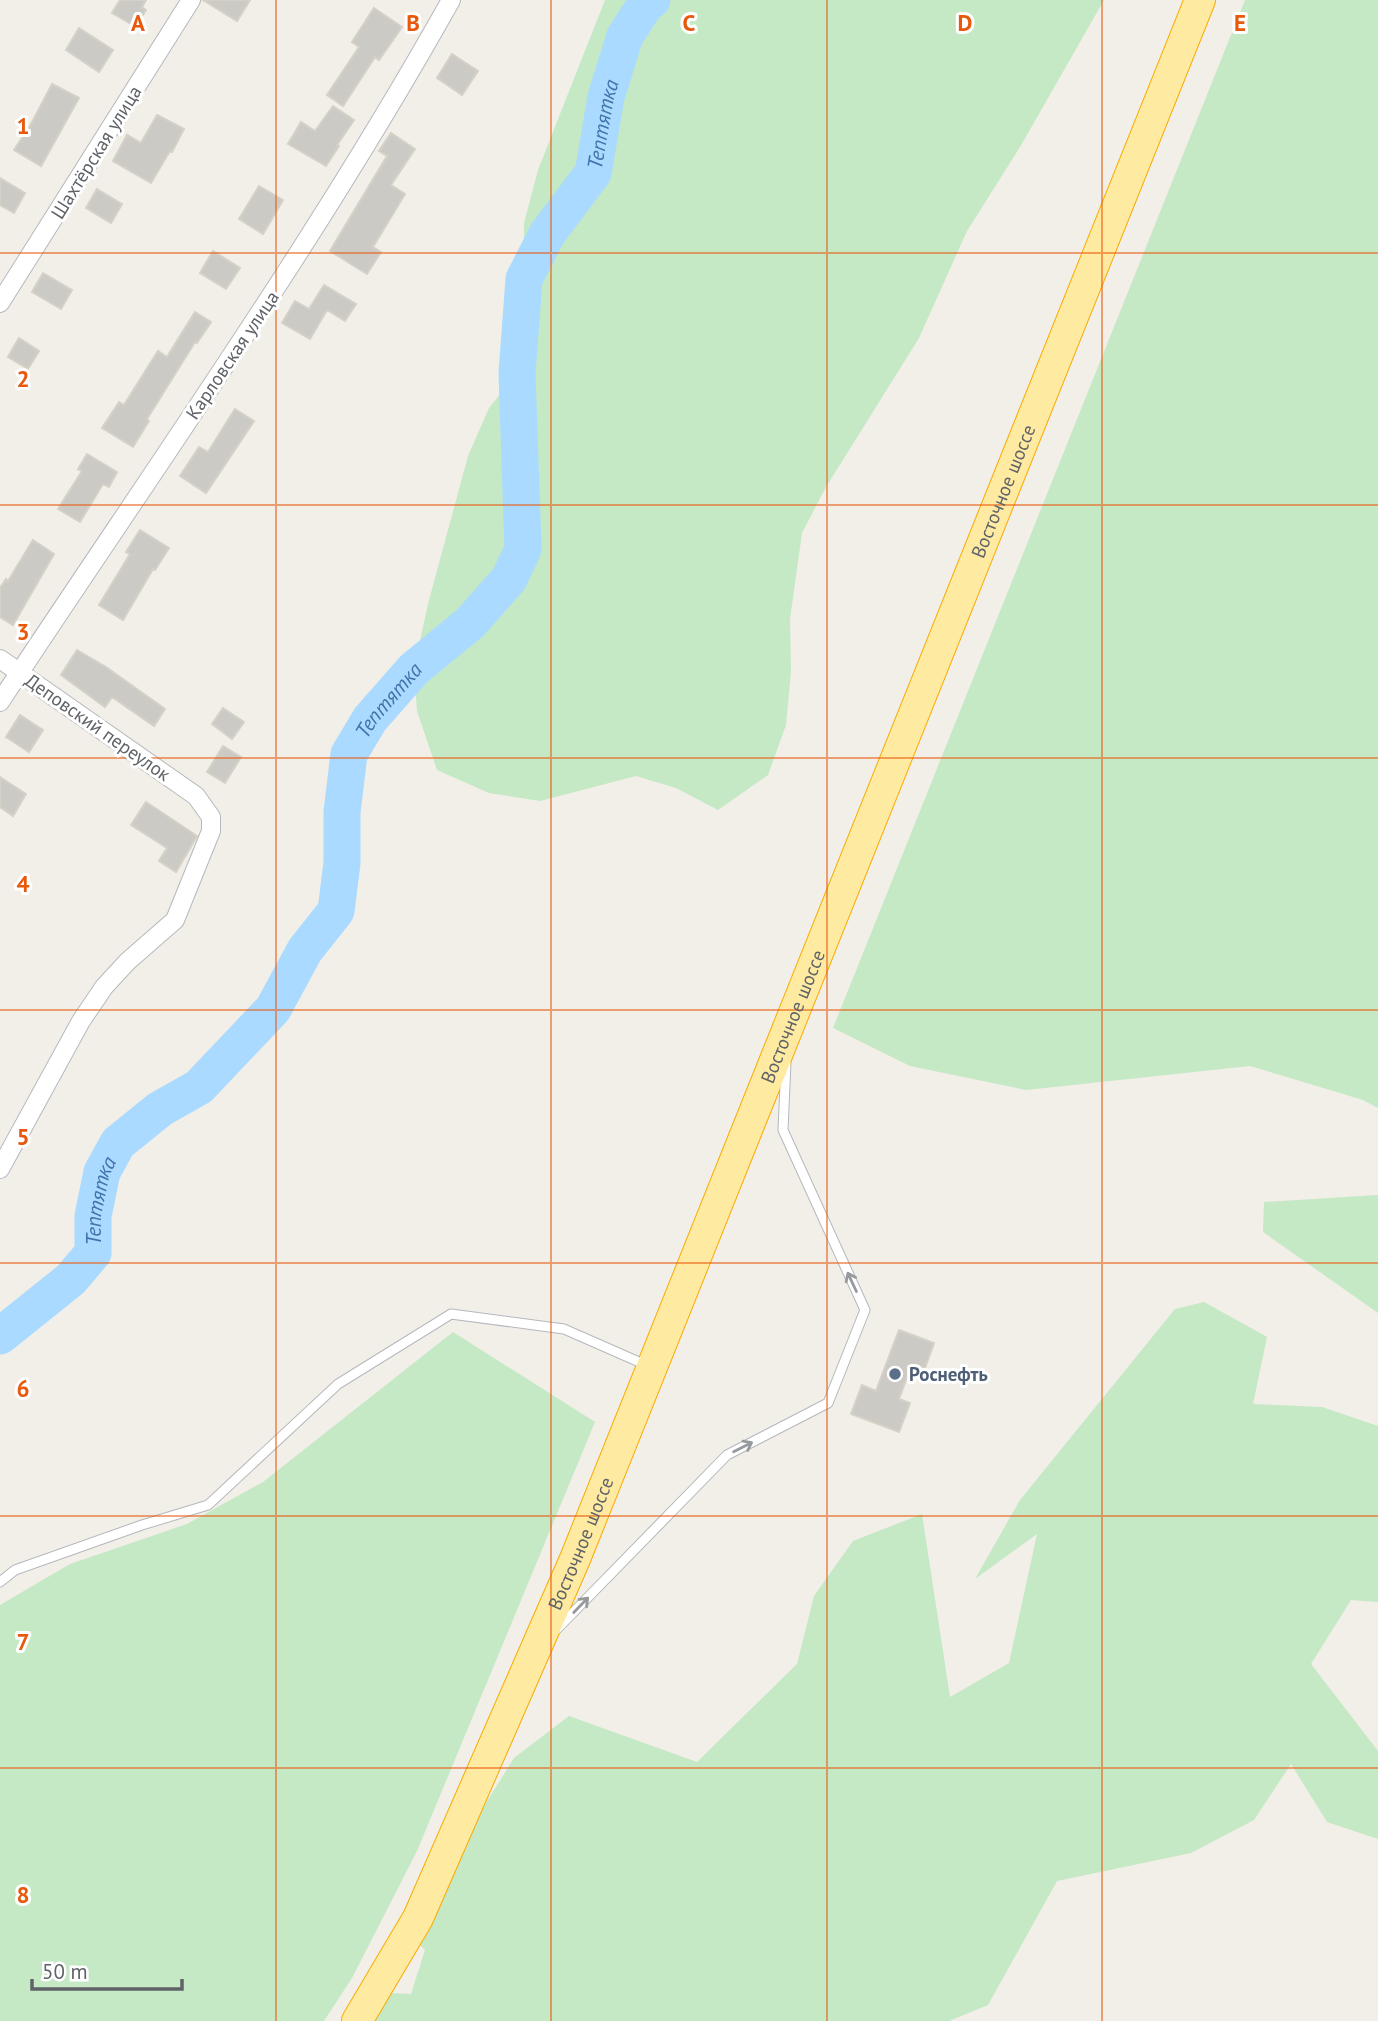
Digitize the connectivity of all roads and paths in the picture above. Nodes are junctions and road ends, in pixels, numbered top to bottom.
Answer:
1 (191, 0) edge
2 (451, 0) edge
3 (1200, 0) edge
4 (0, 303) edge
5 (0, 660) edge
6 (20, 672) junction
7 (0, 702) edge
8 (789, 1027) junction
9 (0, 1169) edge
10 (652, 1367) junction
11 (0, 1582) edge
12 (533, 1654) junction
13 (357, 2021) edge

1 - 4 street, Шахтёрская улица
2 - 6 street, Карловская улица
3 - 8 highway, Восточное шоссе
5 - 6 street, Деповский переулок
6 - 7 street, Карловская улица
6 - 9 street, Деповский переулок
8 - 10 highway, Восточное шоссе
12 -> 8 lane
10 - 11 lane
10 - 12 highway, Восточное шоссе
12 - 13 highway, Восточное шоссе

